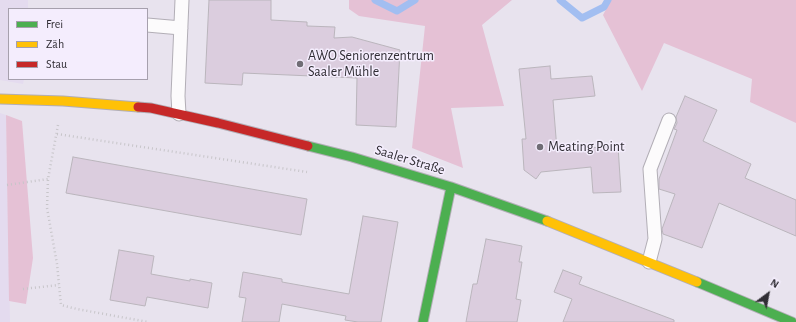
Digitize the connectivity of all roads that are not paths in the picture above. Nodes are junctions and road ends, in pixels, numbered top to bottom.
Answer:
1 (182, 0) edge
2 (148, 25) edge
3 (182, 28) junction
4 (0, 99) edge
5 (179, 114) junction
6 (669, 120) dead end
7 (450, 187) junction
8 (649, 262) junction
9 (423, 322) edge
10 (792, 322) edge

1 - 3 lane
2 - 3 lane
3 - 5 lane
4 - 5 street, Saaler Straße
5 - 7 street, Saaler Straße
6 - 8 lane
7 - 8 street, Saaler Straße
7 - 9 street
8 - 10 street, Saaler Straße

